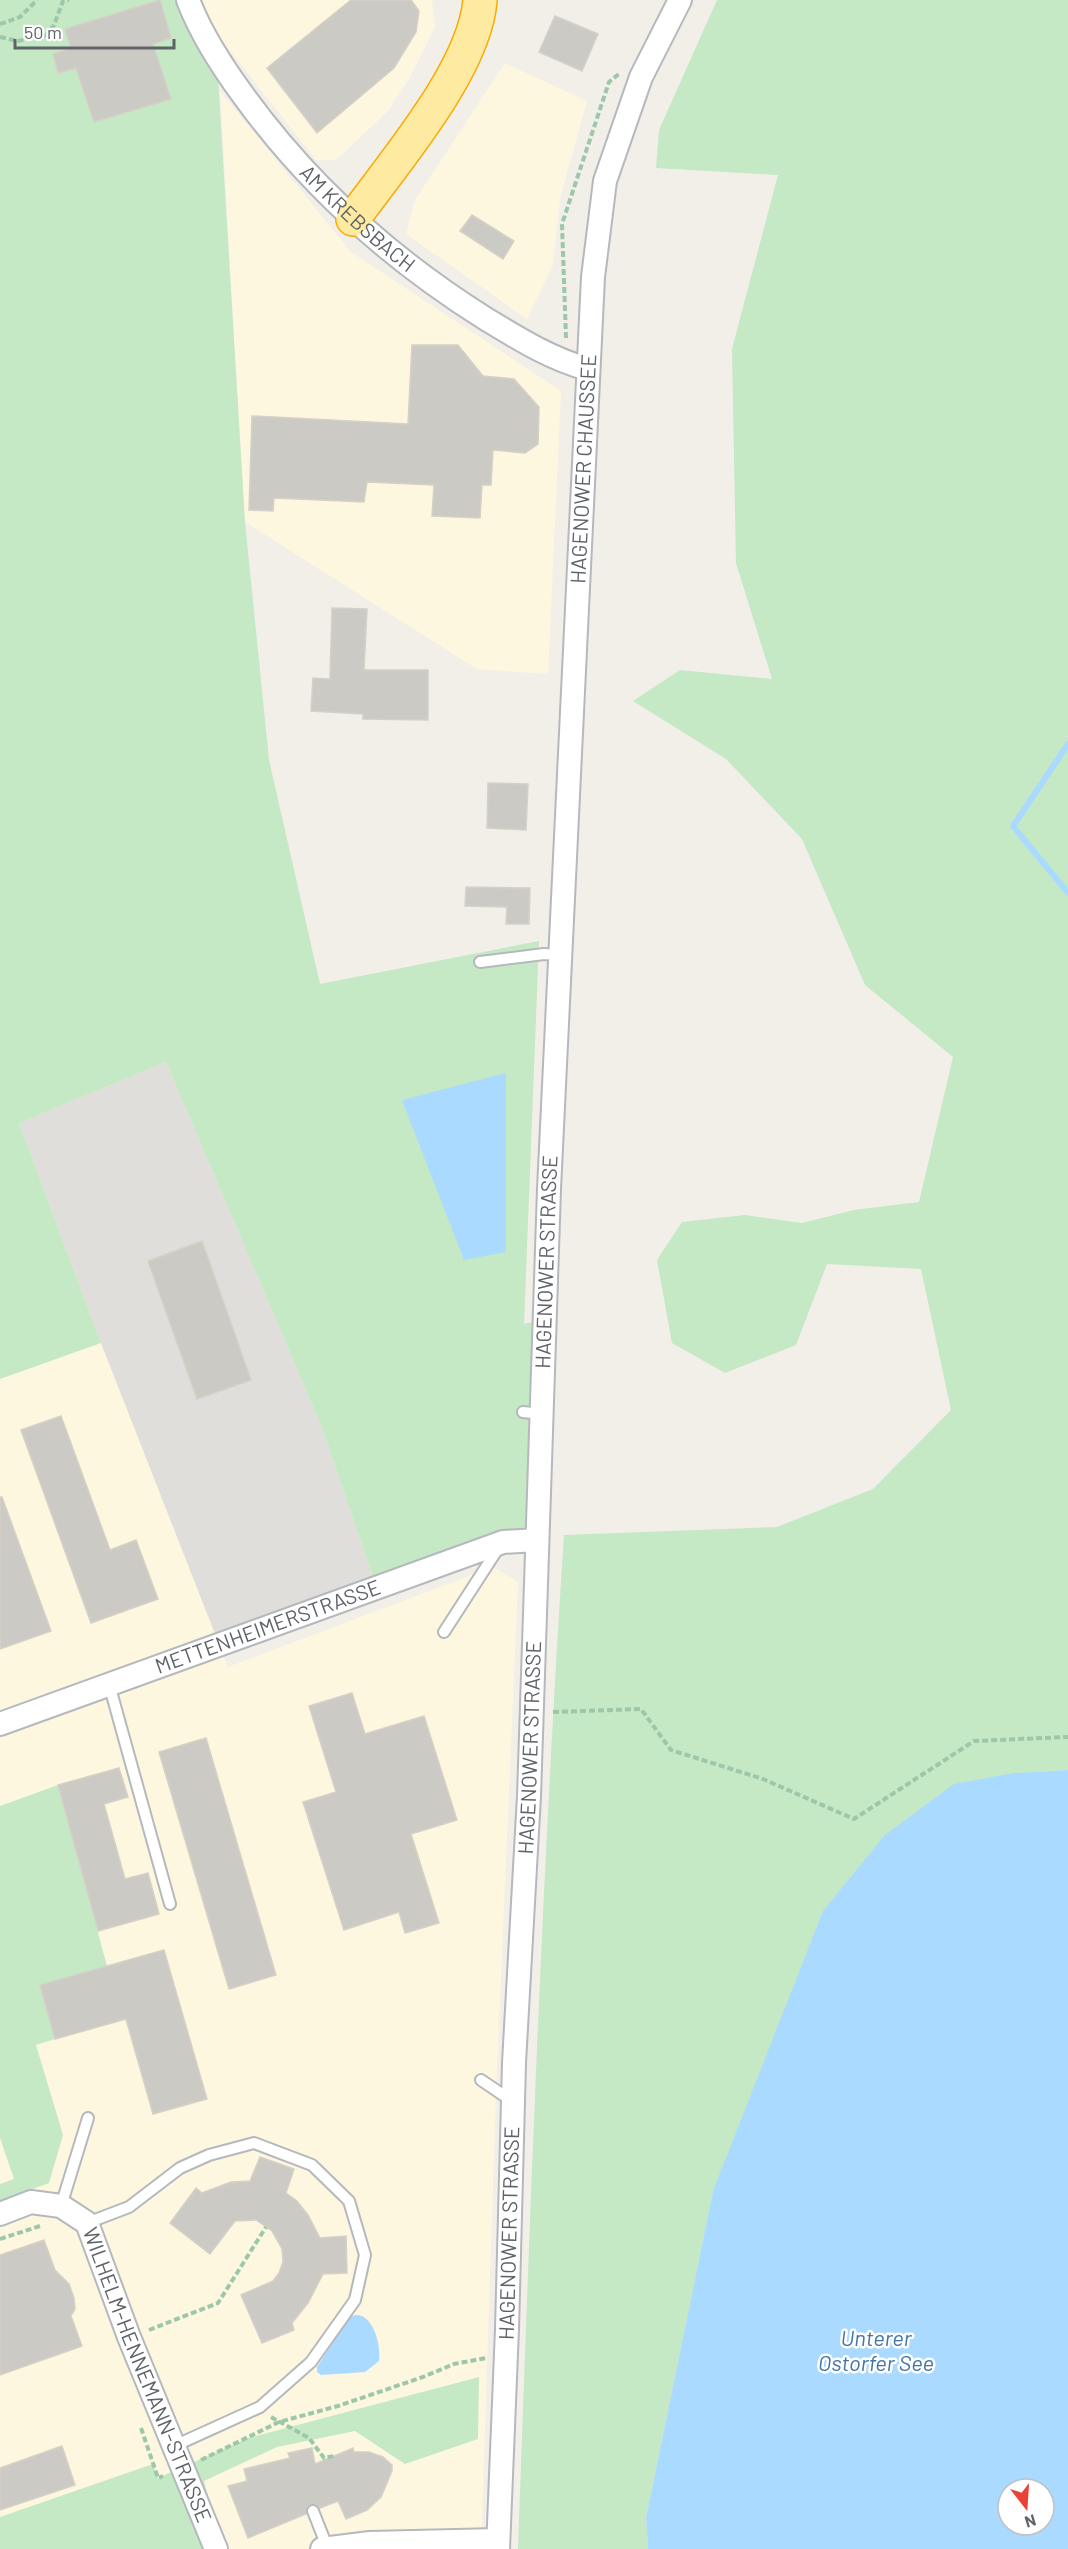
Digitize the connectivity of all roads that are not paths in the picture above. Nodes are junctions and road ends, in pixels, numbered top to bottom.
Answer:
1 (188, 0) edge
2 (480, 0) edge
3 (680, 0) edge
4 (353, 219) junction
5 (588, 369) junction
6 (559, 955) junction
7 (480, 962) dead end
8 (537, 1540) junction
9 (503, 1542) junction
10 (444, 1632) dead end
11 (109, 1684) junction
12 (0, 1724) edge
13 (170, 1904) dead end
14 (481, 2080) dead end
15 (513, 2101) junction
16 (88, 2118) dead end
17 (0, 2214) edge
18 (55, 2214) junction
19 (87, 2223) junction
20 (174, 2446) junction
21 (313, 2511) dead end
22 (498, 2544) edge
23 (326, 2548) edge
24 (216, 2549) edge

1 - 4 street, AM KREBSBACH
2 - 4 highway
3 - 5 street, HAGENOWER CHAUSSEE
4 - 5 street, AM KREBSBACH
5 - 6 street, HAGENOWER CHAUSSEE
6 - 7 lane
6 - 8 street, HAGENOWER STRASSE
8 - 9 street, METTENHEIMERSTRASSE
8 - 15 street, HAGENOWER STRASSE
9 - 10 lane
9 - 11 street, METTENHEIMERSTRASSE
11 - 12 street, METTENHEIMERSTRASSE
11 - 13 lane
14 - 15 lane
15 - 22 street, HAGENOWER STRASSE
16 - 18 lane
17 - 18 street, WILHELM-HENNEMANN-STRASSE
18 - 19 street, WILHELM-HENNEMANN-STRASSE
19 - 20 street, WILHELM-HENNEMANN-STRASSE
19 - 20 lane
20 - 24 street, WILHELM-HENNEMANN-STRASSE
21 - 23 lane
22 - 23 street, HAGENOWER STRASSE

